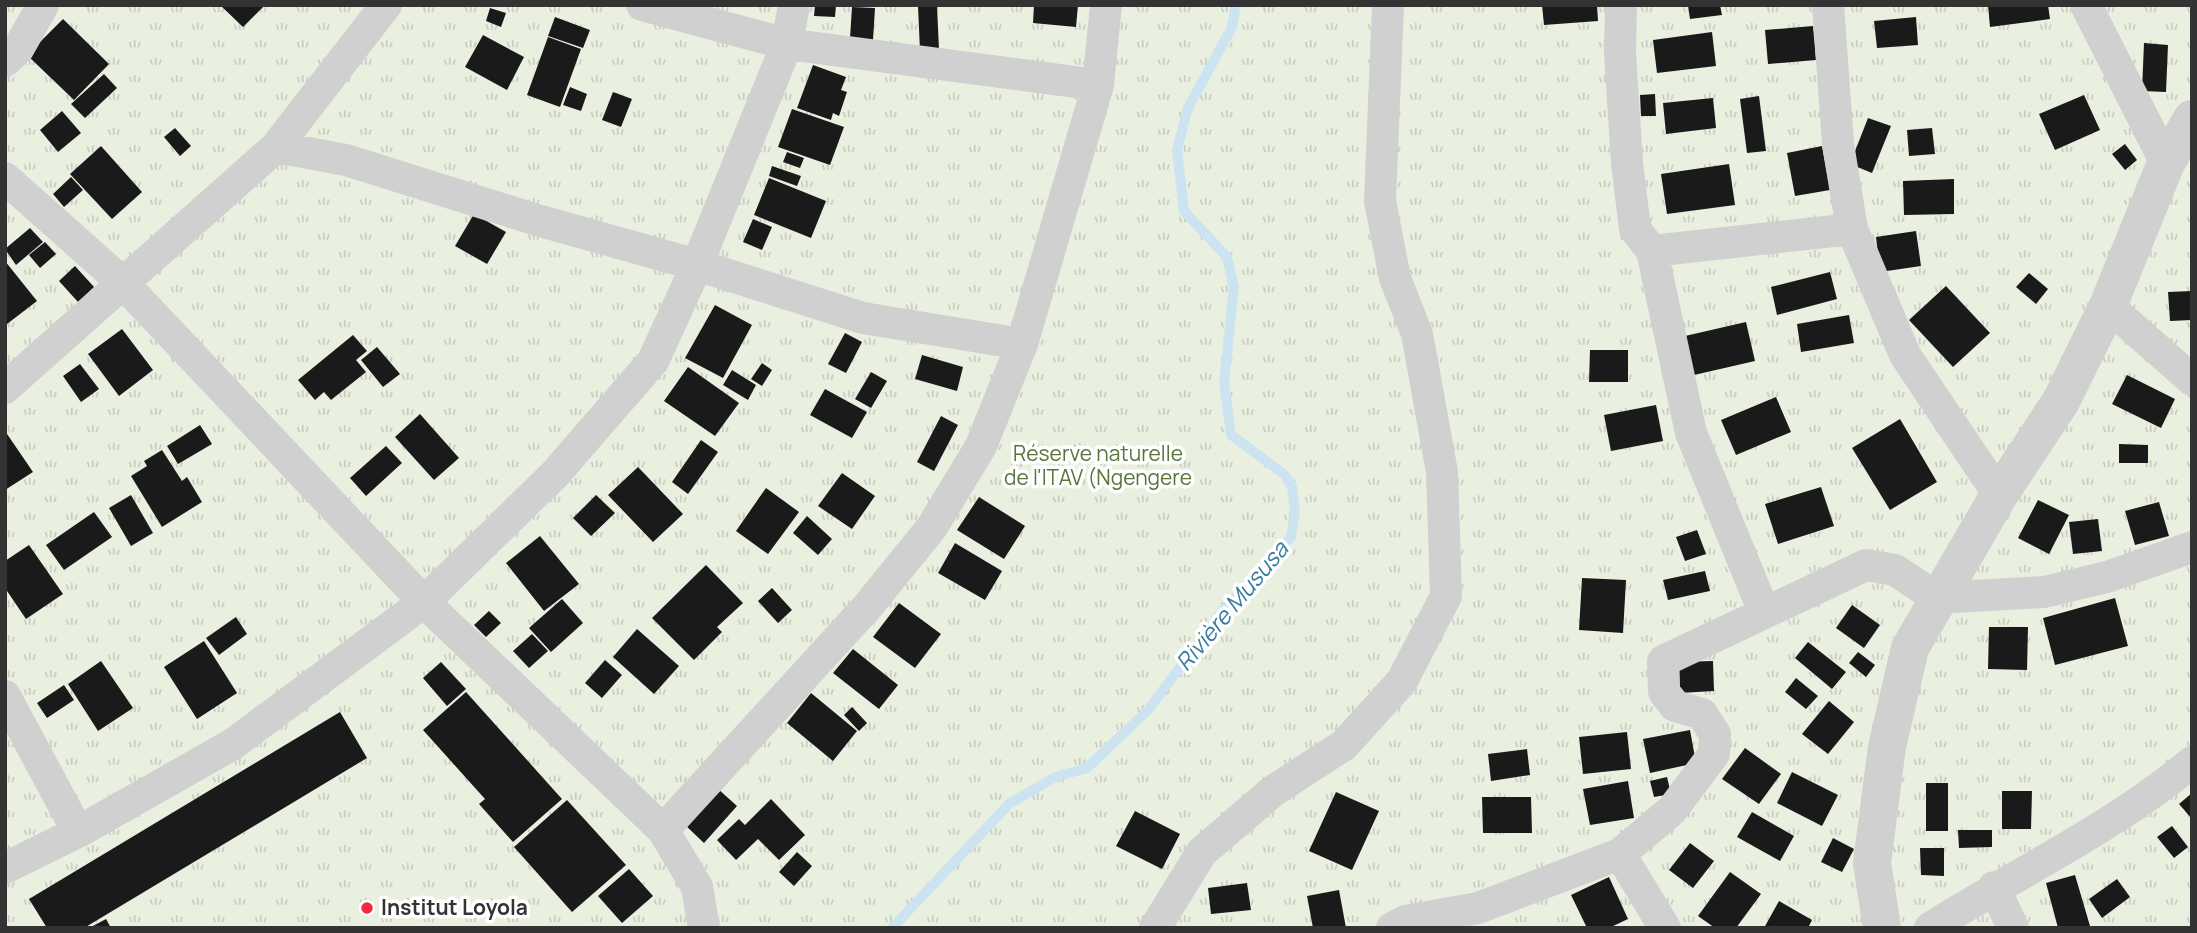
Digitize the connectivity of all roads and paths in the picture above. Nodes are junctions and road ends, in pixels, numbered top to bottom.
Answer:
1 (43, 5) edge
2 (386, 5) edge
3 (642, 5) edge
4 (794, 5) edge
5 (1106, 5) edge
6 (1388, 5) edge
7 (1621, 5) edge
8 (1828, 5) edge
9 (2086, 5) edge
10 (787, 44) junction
11 (5, 61) edge
12 (1098, 85) junction
13 (2192, 119) edge
14 (276, 146) junction
15 (2166, 163) junction
16 (5, 178) edge
17 (1852, 229) junction
18 (1652, 251) junction
19 (697, 265) junction
20 (122, 282) junction
21 (2108, 306) junction
22 (1022, 344) junction
23 (2192, 380) edge
24 (5, 388) edge
25 (1999, 495) junction
26 (2192, 547) edge
27 (1937, 598) junction
28 (424, 602) junction
29 (1764, 612) junction
30 (5, 696) edge
31 (2192, 762) edge
32 (663, 830) junction
33 (78, 832) junction
34 (1620, 854) junction
35 (5, 868) edge
36 (1994, 887) junction
37 (704, 928) edge
38 (1155, 928) edge
39 (1392, 928) edge
40 (1665, 928) edge
41 (1882, 928) edge
42 (1930, 928) edge
43 (2013, 928) edge

1 - 11 street
2 - 14 street
3 - 10 street
4 - 10 street
5 - 12 street
6 - 38 street
7 - 18 street
8 - 17 street
9 - 15 street
10 - 12 street
10 - 19 street
12 - 22 street
13 - 15 street
14 - 19 street
14 - 20 street
15 - 21 street
16 - 20 street
17 - 18 street
17 - 25 street
18 - 29 street
19 - 22 street
19 - 28 street
20 - 24 street
20 - 28 street
21 - 23 street
21 - 25 street
22 - 32 street
25 - 27 street
26 - 27 street
27 - 29 street
27 - 41 street
28 - 32 street
28 - 33 street
29 - 34 street
30 - 33 street
31 - 36 street
32 - 37 street
33 - 35 street
34 - 39 street
34 - 40 street
36 - 42 street
36 - 43 street

